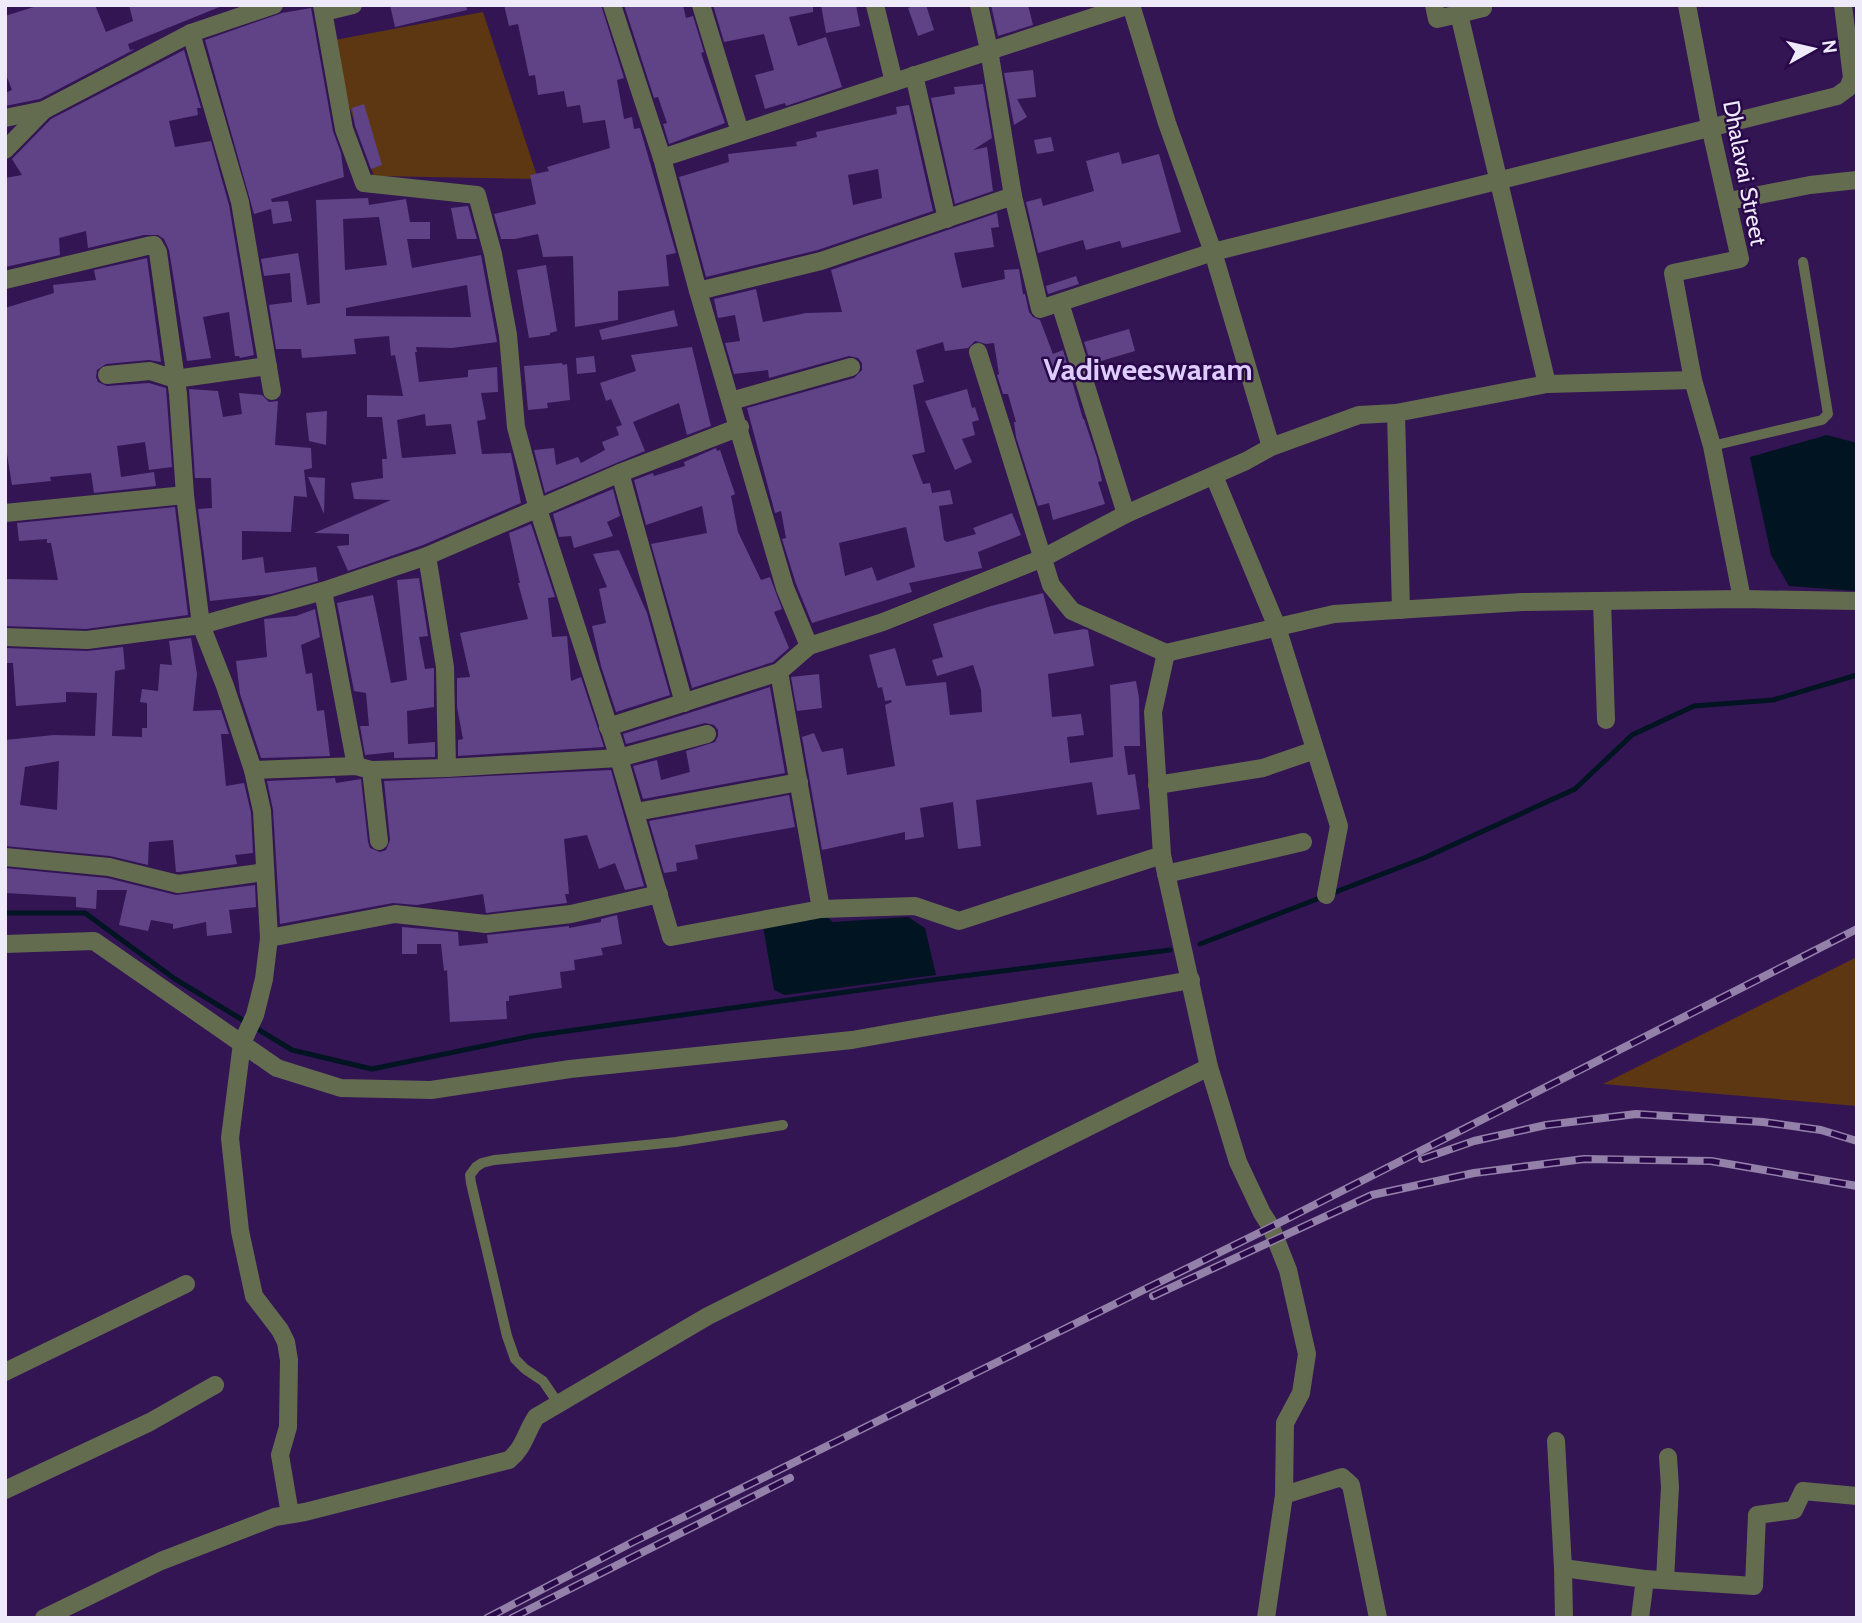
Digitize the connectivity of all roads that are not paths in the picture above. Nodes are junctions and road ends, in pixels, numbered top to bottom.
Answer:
1 (353, 5) edge
2 (612, 5) edge
3 (701, 5) edge
4 (875, 5) edge
5 (979, 5) edge
6 (1131, 5) edge
7 (1434, 5) edge
8 (1483, 5) edge
9 (1688, 5) edge
10 (1843, 5) edge
11 (271, 6) edge
12 (323, 9) edge
13 (1103, 9) edge
14 (1459, 14) junction
15 (191, 33) junction
16 (989, 50) junction
17 (914, 75) junction
18 (894, 82) junction
19 (44, 110) junction
20 (5, 118) edge
21 (1710, 126) junction
22 (740, 132) junction
23 (5, 150) edge
24 (662, 158) junction
25 (1857, 180) edge
26 (1499, 181) junction
27 (1013, 196) junction
28 (1729, 201) junction
29 (947, 219) junction
30 (1213, 252) junction
31 (1803, 262) dead end
32 (5, 280) edge
33 (698, 291) junction
34 (1060, 303) junction
35 (978, 352) dead end
36 (268, 366) junction
37 (851, 367) dead end
38 (107, 376) dead end
39 (175, 379) junction
40 (1693, 380) junction
41 (1547, 384) junction
42 (272, 391) dead end
43 (731, 401) junction
44 (1396, 413) junction
45 (740, 427) junction
46 (1712, 446) junction
47 (1271, 447) junction
48 (620, 473) junction
49 (1214, 476) junction
50 (185, 495) junction
51 (538, 509) junction
52 (5, 513) edge
53 (1126, 514) junction
54 (427, 556) junction
55 (1043, 558) junction
56 (323, 591) junction
57 (1742, 599) junction
58 (1602, 601) junction
59 (1857, 601) edge
60 (1401, 610) junction
61 (201, 625) junction
62 (1277, 627) junction
63 (5, 637) edge
64 (809, 646) junction
65 (1166, 653) junction
66 (779, 672) junction
67 (684, 703) junction
68 (1606, 720) dead end
69 (608, 727) junction
70 (707, 734) dead end
71 (1315, 750) junction
72 (619, 758) junction
73 (364, 768) junction
74 (447, 768) junction
75 (253, 771) junction
76 (799, 782) junction
77 (1157, 785) junction
78 (636, 812) junction
79 (379, 841) dead end
80 (1303, 842) dead end
81 (1161, 855) junction
82 (5, 857) edge
83 (265, 872) junction
84 (1166, 874) junction
85 (659, 894) junction
86 (1326, 895) dead end
87 (821, 909) junction
88 (269, 938) junction
89 (5, 944) edge
90 (1191, 980) junction
91 (248, 1029) junction
92 (1209, 1067) junction
93 (783, 1125) dead end
94 (186, 1284) dead end
95 (5, 1372) edge
96 (215, 1385) dead end
97 (558, 1404) junction
98 (1556, 1441) dead end
99 (1668, 1457) dead end
100 (5, 1490) edge
101 (1284, 1495) junction
102 (1857, 1496) edge
103 (290, 1514) junction
104 (1563, 1568) junction
105 (1645, 1579) junction
106 (1665, 1580) junction
107 (44, 1618) edge
108 (1266, 1618) edge
109 (1378, 1618) edge
110 (1564, 1618) edge
111 (1640, 1618) edge

1 - 12 street
2 - 24 street
3 - 22 street
4 - 18 street
5 - 16 street
6 - 13 street
6 - 30 street
7 - 14 street
8 - 14 street
9 - 21 street, Dhalavai Street
10 - 21 street
11 - 15 street
12 - 51 street
13 - 16 street
14 - 26 street
15 - 19 street
15 - 36 street
16 - 17 street
16 - 27 street
17 - 18 street
17 - 29 street
18 - 22 street
19 - 20 street
19 - 23 street
21 - 26 street
21 - 28 street, Dhalavai Street
22 - 24 street
24 - 33 street
25 - 28 street
26 - 30 street
26 - 41 street
27 - 29 street
27 - 34 street
28 - 40 street, Dhalavai Street
29 - 33 street
30 - 34 street
30 - 47 street
31 - 46 lane
32 - 39 street
33 - 43 street
34 - 53 street
35 - 55 street
36 - 39 street
36 - 42 street
37 - 43 street
38 - 39 street
39 - 50 street
40 - 41 street
40 - 46 street
41 - 44 street
43 - 45 street
44 - 47 street
44 - 60 street
45 - 48 street
45 - 64 street
46 - 57 street
47 - 49 street
48 - 51 street
48 - 67 street
49 - 53 street
49 - 62 street
50 - 52 street
50 - 61 street
51 - 54 street
51 - 69 street
53 - 55 street
54 - 56 street
54 - 74 street
55 - 64 street
55 - 65 street
56 - 61 street
56 - 73 street
57 - 58 street
57 - 59 street
58 - 60 street
58 - 68 street
60 - 62 street
61 - 63 street
61 - 75 street
62 - 65 street
62 - 71 street
64 - 66 street
65 - 77 street
66 - 67 street
66 - 76 street
67 - 69 street
69 - 72 street
70 - 72 street
71 - 77 street
71 - 86 street
72 - 74 street
72 - 78 street
73 - 74 street
73 - 75 street
73 - 79 street
75 - 83 street
76 - 78 street
76 - 87 street
77 - 81 street
78 - 85 street
80 - 84 street
81 - 84 street
81 - 87 street
82 - 83 street
83 - 88 street
84 - 90 street
85 - 87 street
85 - 88 street
88 - 91 street
89 - 91 street
90 - 91 street
90 - 92 street
91 - 103 street
92 - 97 street
92 - 101 street
93 - 97 lane
94 - 95 street
96 - 100 street
97 - 103 street
98 - 104 street
99 - 106 street
101 - 108 street
101 - 109 street
102 - 106 street
103 - 107 street
104 - 105 street
104 - 110 street
105 - 106 street
105 - 111 street

